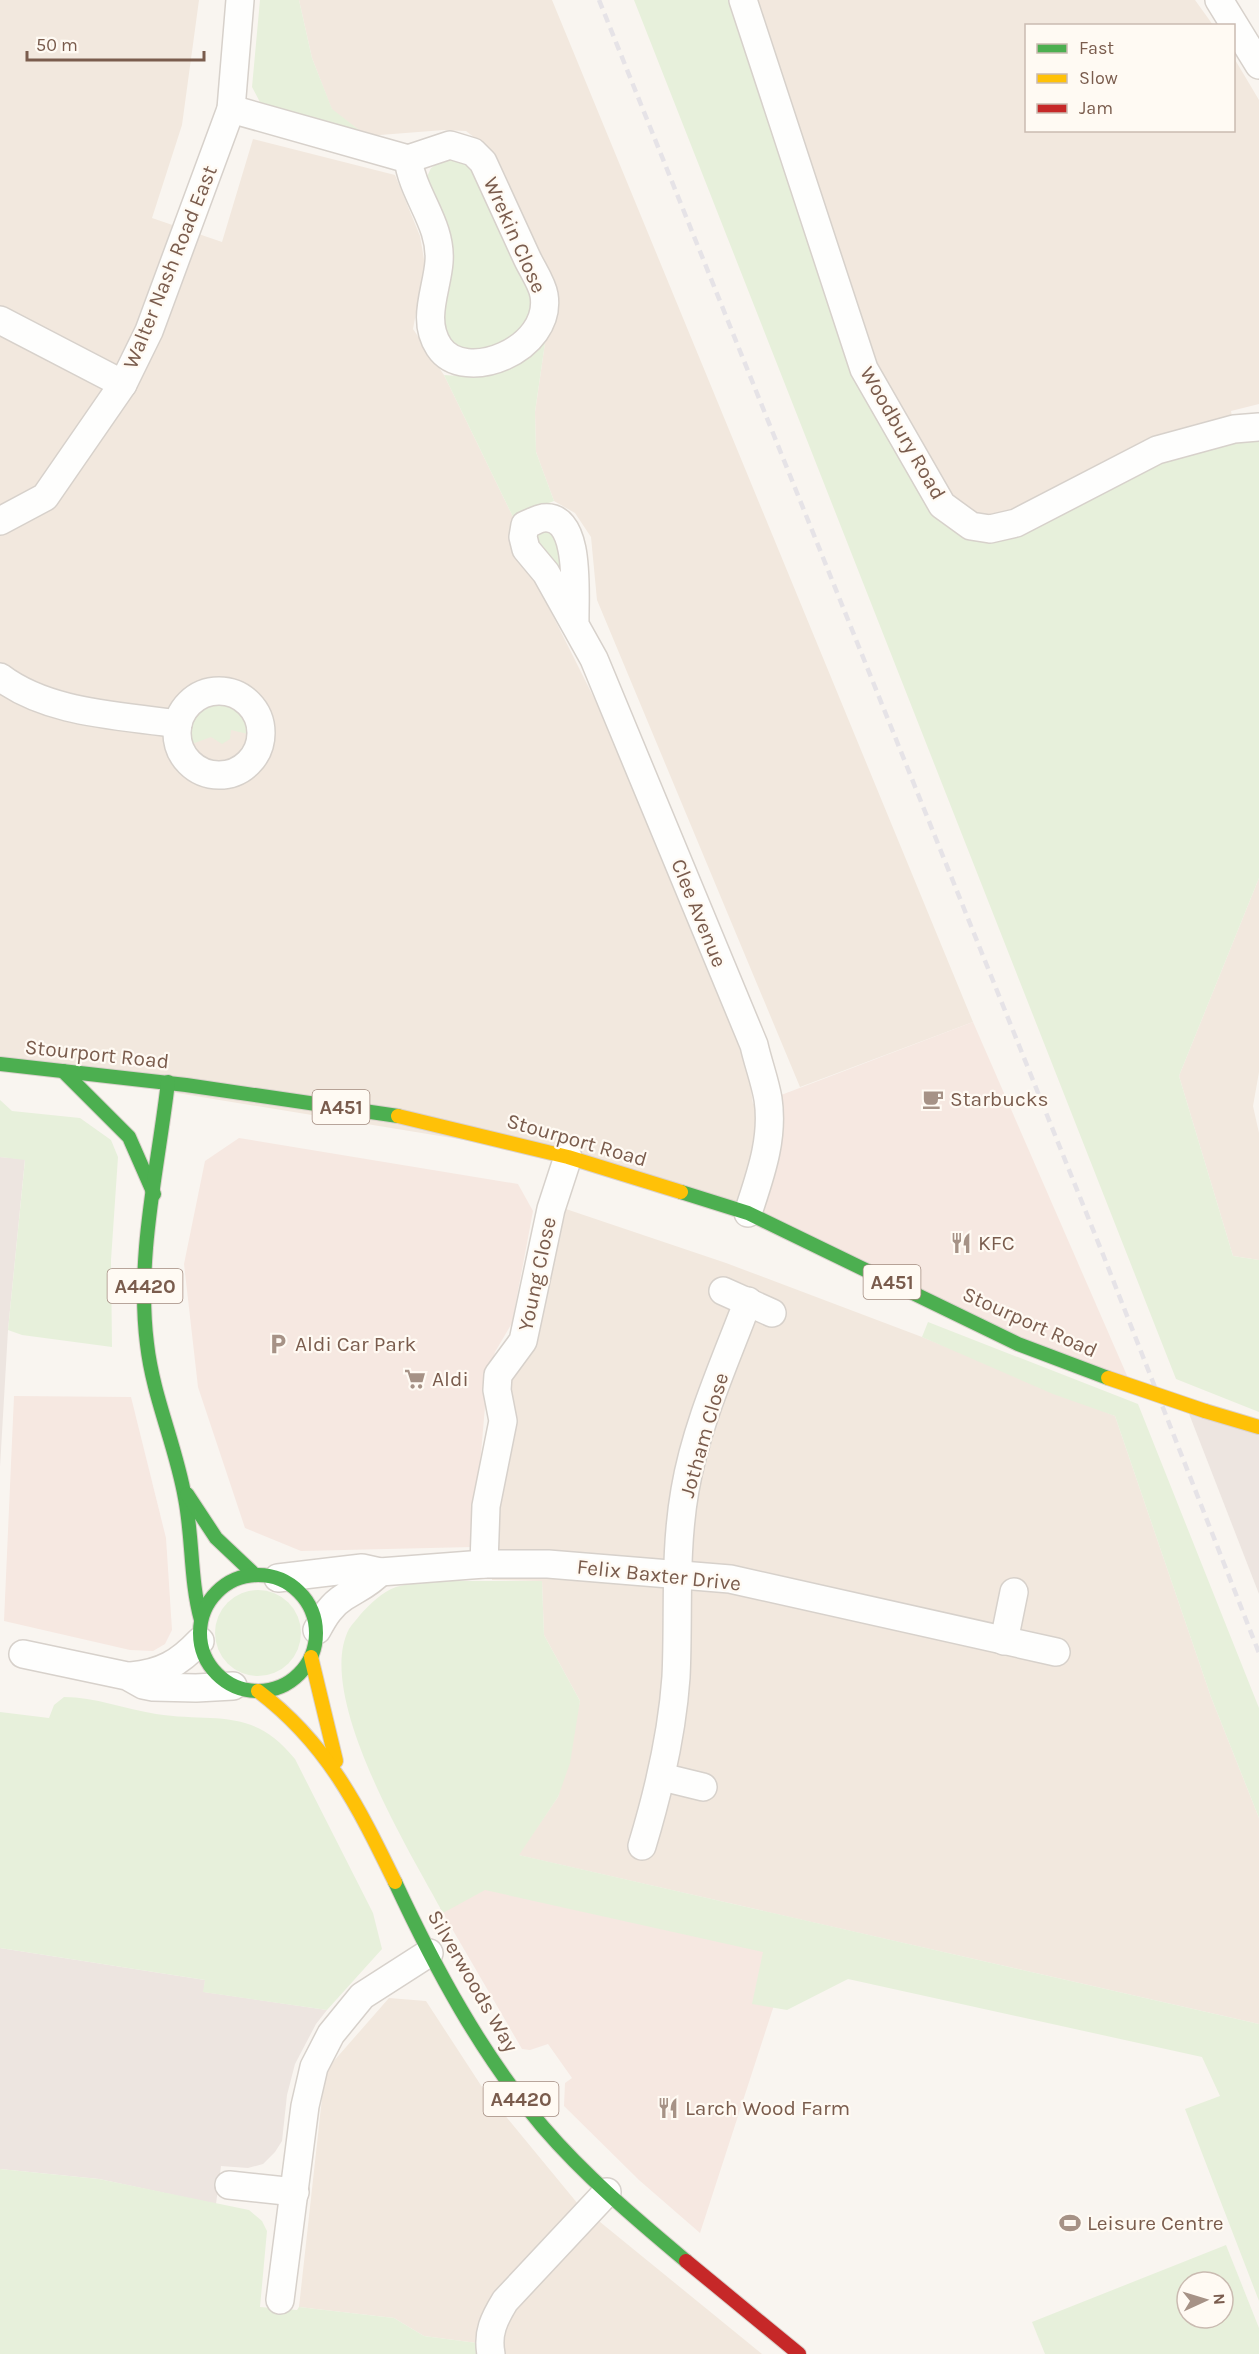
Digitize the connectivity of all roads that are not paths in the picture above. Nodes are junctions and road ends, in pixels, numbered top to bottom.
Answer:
1 (240, 0) edge
2 (743, 0) edge
3 (1219, 0) edge
4 (1234, 24) edge
5 (1235, 26) edge
6 (1259, 65) edge
7 (231, 109) junction
8 (408, 159) junction
9 (0, 320) edge
10 (123, 384) junction
11 (1259, 427) edge
12 (0, 521) edge
13 (575, 624) dead end
14 (0, 677) edge
15 (178, 724) dead end
16 (0, 1064) edge
17 (63, 1071) junction
18 (168, 1082) junction
19 (568, 1157) junction
20 (155, 1196) junction
21 (748, 1213) junction
22 (723, 1291) dead end
23 (1259, 1428) edge
24 (184, 1487) junction
25 (484, 1564) junction
26 (380, 1572) junction
27 (677, 1573) junction
28 (266, 1576) junction
29 (1014, 1592) dead end
30 (201, 1630) junction
31 (316, 1630) junction
32 (1004, 1641) junction
33 (1056, 1652) dead end
34 (23, 1654) dead end
35 (311, 1657) junction
36 (127, 1676) junction
37 (246, 1688) junction
38 (336, 1768) junction
39 (662, 1777) junction
40 (703, 1787) dead end
41 (642, 1846) dead end
42 (429, 1953) junction
43 (229, 2185) dead end
44 (295, 2192) junction
45 (607, 2192) junction
46 (280, 2300) dead end
47 (491, 2354) edge
48 (799, 2354) edge

1 - 7 street, Walter Nash Road East
2 - 11 street, Woodbury Road
3 - 4 street
5 - 6 street
7 - 8 street
7 - 10 street, Walter Nash Road East
8 - 8 street, Wrekin Close
9 - 10 street
10 - 12 street, Walter Nash Road East
13 - 21 street, Clee Avenue
14 - 15 street
16 - 17 main road, Stourport Road / A451
17 - 18 main road, Stourport Road / A451
17 - 20 main road
18 - 19 main road, Stourport Road / A451
18 - 20 main road, A4420
19 - 21 main road, Stourport Road / A451
19 - 25 street, Young Close
20 - 24 main road, A4420
21 - 23 main road, Stourport Road / A451, bridge
22 - 27 street, Jotham Close
24 - 28 main road, A4420
24 - 30 main road, A4420
25 - 26 street, Felix Baxter Drive
25 - 27 street, Felix Baxter Drive
26 - 28 street, Felix Baxter Drive
26 - 31 street
27 - 32 street, Felix Baxter Drive
27 - 39 street, Jotham Close
28 - 30 main road
28 - 31 main road
29 - 32 street
30 - 36 street
30 - 37 main road
31 - 35 main road
32 - 33 street, Felix Baxter Drive
34 - 36 street
35 - 37 main road
35 - 38 main road, Silverwoods Way / A4420
36 - 37 street
37 - 38 main road, Silverwoods Way / A4420
38 - 42 main road, Silverwoods Way / A4420
39 - 40 street
39 - 41 street, Jotham Close
42 - 44 street
42 - 45 main road, Silverwoods Way / A4420
43 - 44 street
44 - 46 street
45 - 47 street
45 - 48 main road, Silverwoods Way / A4420

